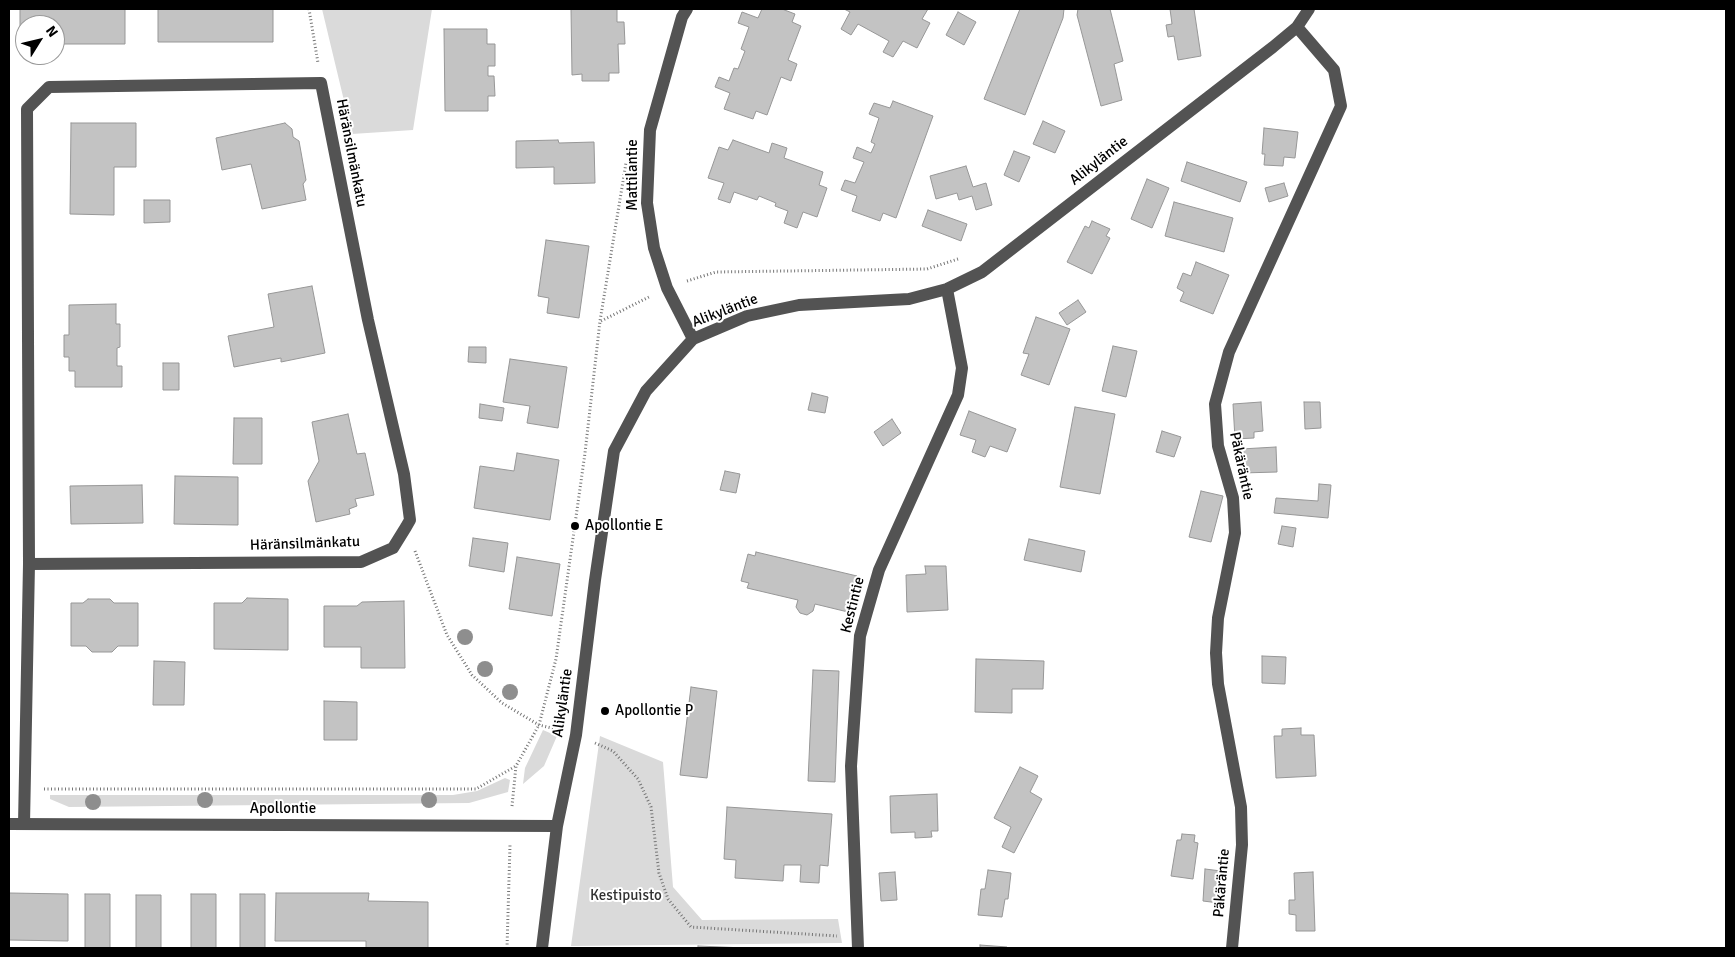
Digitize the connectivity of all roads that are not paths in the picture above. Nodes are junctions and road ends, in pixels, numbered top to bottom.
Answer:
1 (687, 9) edge
2 (1309, 9) edge
3 (1297, 27) junction
4 (947, 288) junction
5 (693, 340) junction
6 (29, 564) junction
7 (9, 824) edge
8 (24, 824) junction
9 (557, 826) junction
10 (857, 943) edge
11 (542, 948) edge
12 (1232, 948) edge

1 - 5 street, Mattilantie
2 - 3 street, Alikyläntie
3 - 4 street, Alikyläntie
3 - 12 street, Päkäräntie
4 - 5 street, Alikyläntie
4 - 10 street, Kestintie
5 - 9 street, Alikyläntie
6 - 6 street, Häränsilmänkatu
6 - 8 street, Häränsilmänkatu
7 - 8 street, Apollontie
8 - 9 street, Apollontie
9 - 11 street, Alikyläntie

